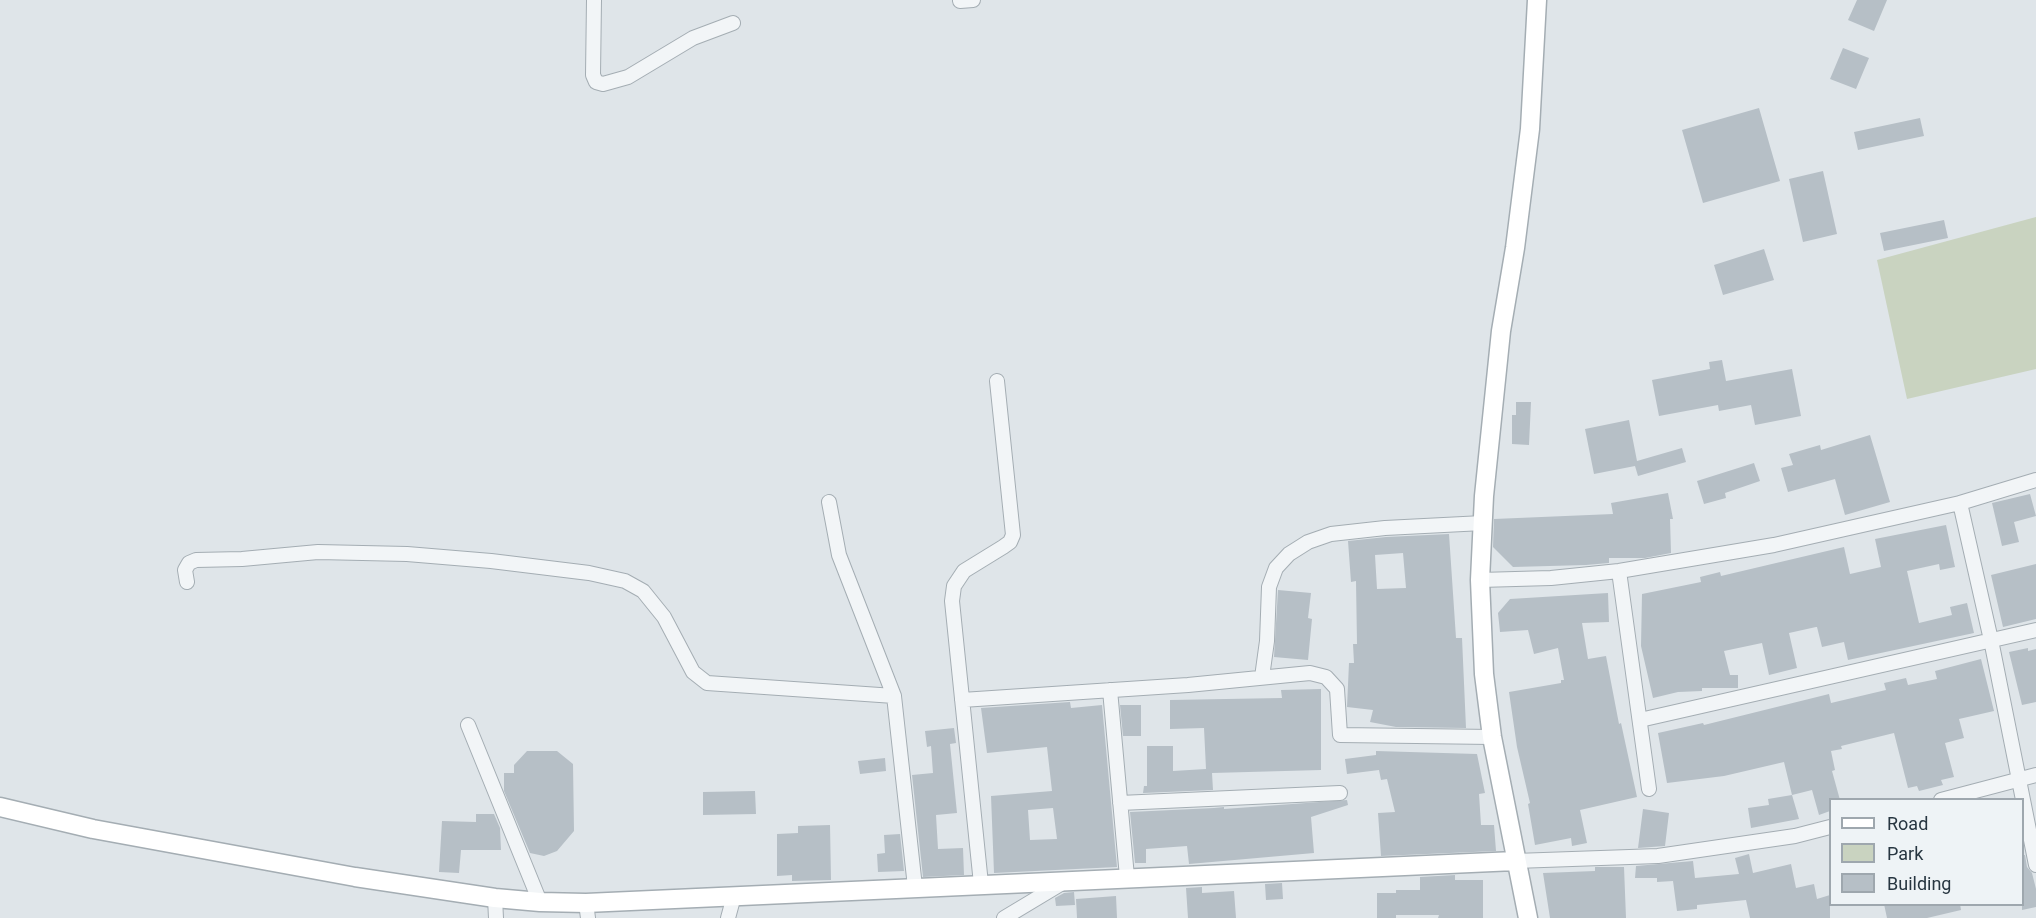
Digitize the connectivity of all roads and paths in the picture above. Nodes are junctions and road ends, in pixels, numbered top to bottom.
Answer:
1 (594, 0) edge
2 (1537, 0) edge
3 (733, 22) dead end
4 (997, 381) dead end
5 (2036, 480) edge
6 (829, 502) dead end
7 (1960, 503) junction
8 (1483, 524) junction
9 (1619, 571) junction
10 (1480, 579) junction
11 (187, 582) dead end
12 (2036, 630) edge
13 (1991, 640) junction
14 (1262, 677) junction
15 (1110, 690) junction
16 (894, 696) junction
17 (962, 700) junction
18 (1640, 720) junction
19 (468, 725) dead end
20 (1492, 737) junction
21 (2036, 775) edge
22 (2019, 780) junction
23 (1649, 789) dead end
24 (1340, 793) dead end
25 (1949, 798) edge
26 (2023, 798) edge
27 (1120, 803) junction
28 (2024, 805) edge
29 (0, 807) edge
30 (1829, 827) edge
31 (1515, 861) junction
32 (2036, 865) edge
33 (1127, 877) junction
34 (1067, 880) junction
35 (981, 884) junction
36 (915, 887) junction
37 (734, 896) junction
38 (495, 898) junction
39 (540, 902) junction
40 (587, 911) edge
41 (496, 918) edge
42 (728, 918) edge
43 (1004, 918) edge
44 (1528, 918) edge

1 - 3 street
2 - 8 street
4 - 17 street
5 - 7 street
6 - 16 street
7 - 9 street
7 - 13 street
8 - 10 street
8 - 14 street
9 - 10 street
9 - 18 street
10 - 20 street
11 - 16 street
12 - 13 street
13 - 18 street
13 - 22 street
14 - 15 street
14 - 20 street
15 - 17 street
15 - 27 street
16 - 36 street
17 - 35 street
18 - 23 street
19 - 39 street
20 - 31 street
21 - 22 street
22 - 25 street
22 - 26 street
24 - 27 street
27 - 33 street
28 - 32 street
29 - 38 street
30 - 31 street
31 - 33 street
31 - 44 street
33 - 34 street
34 - 35 street
34 - 43 street
35 - 36 street
36 - 37 street
37 - 40 street
37 - 42 street
38 - 39 street
38 - 41 street
39 - 40 street

